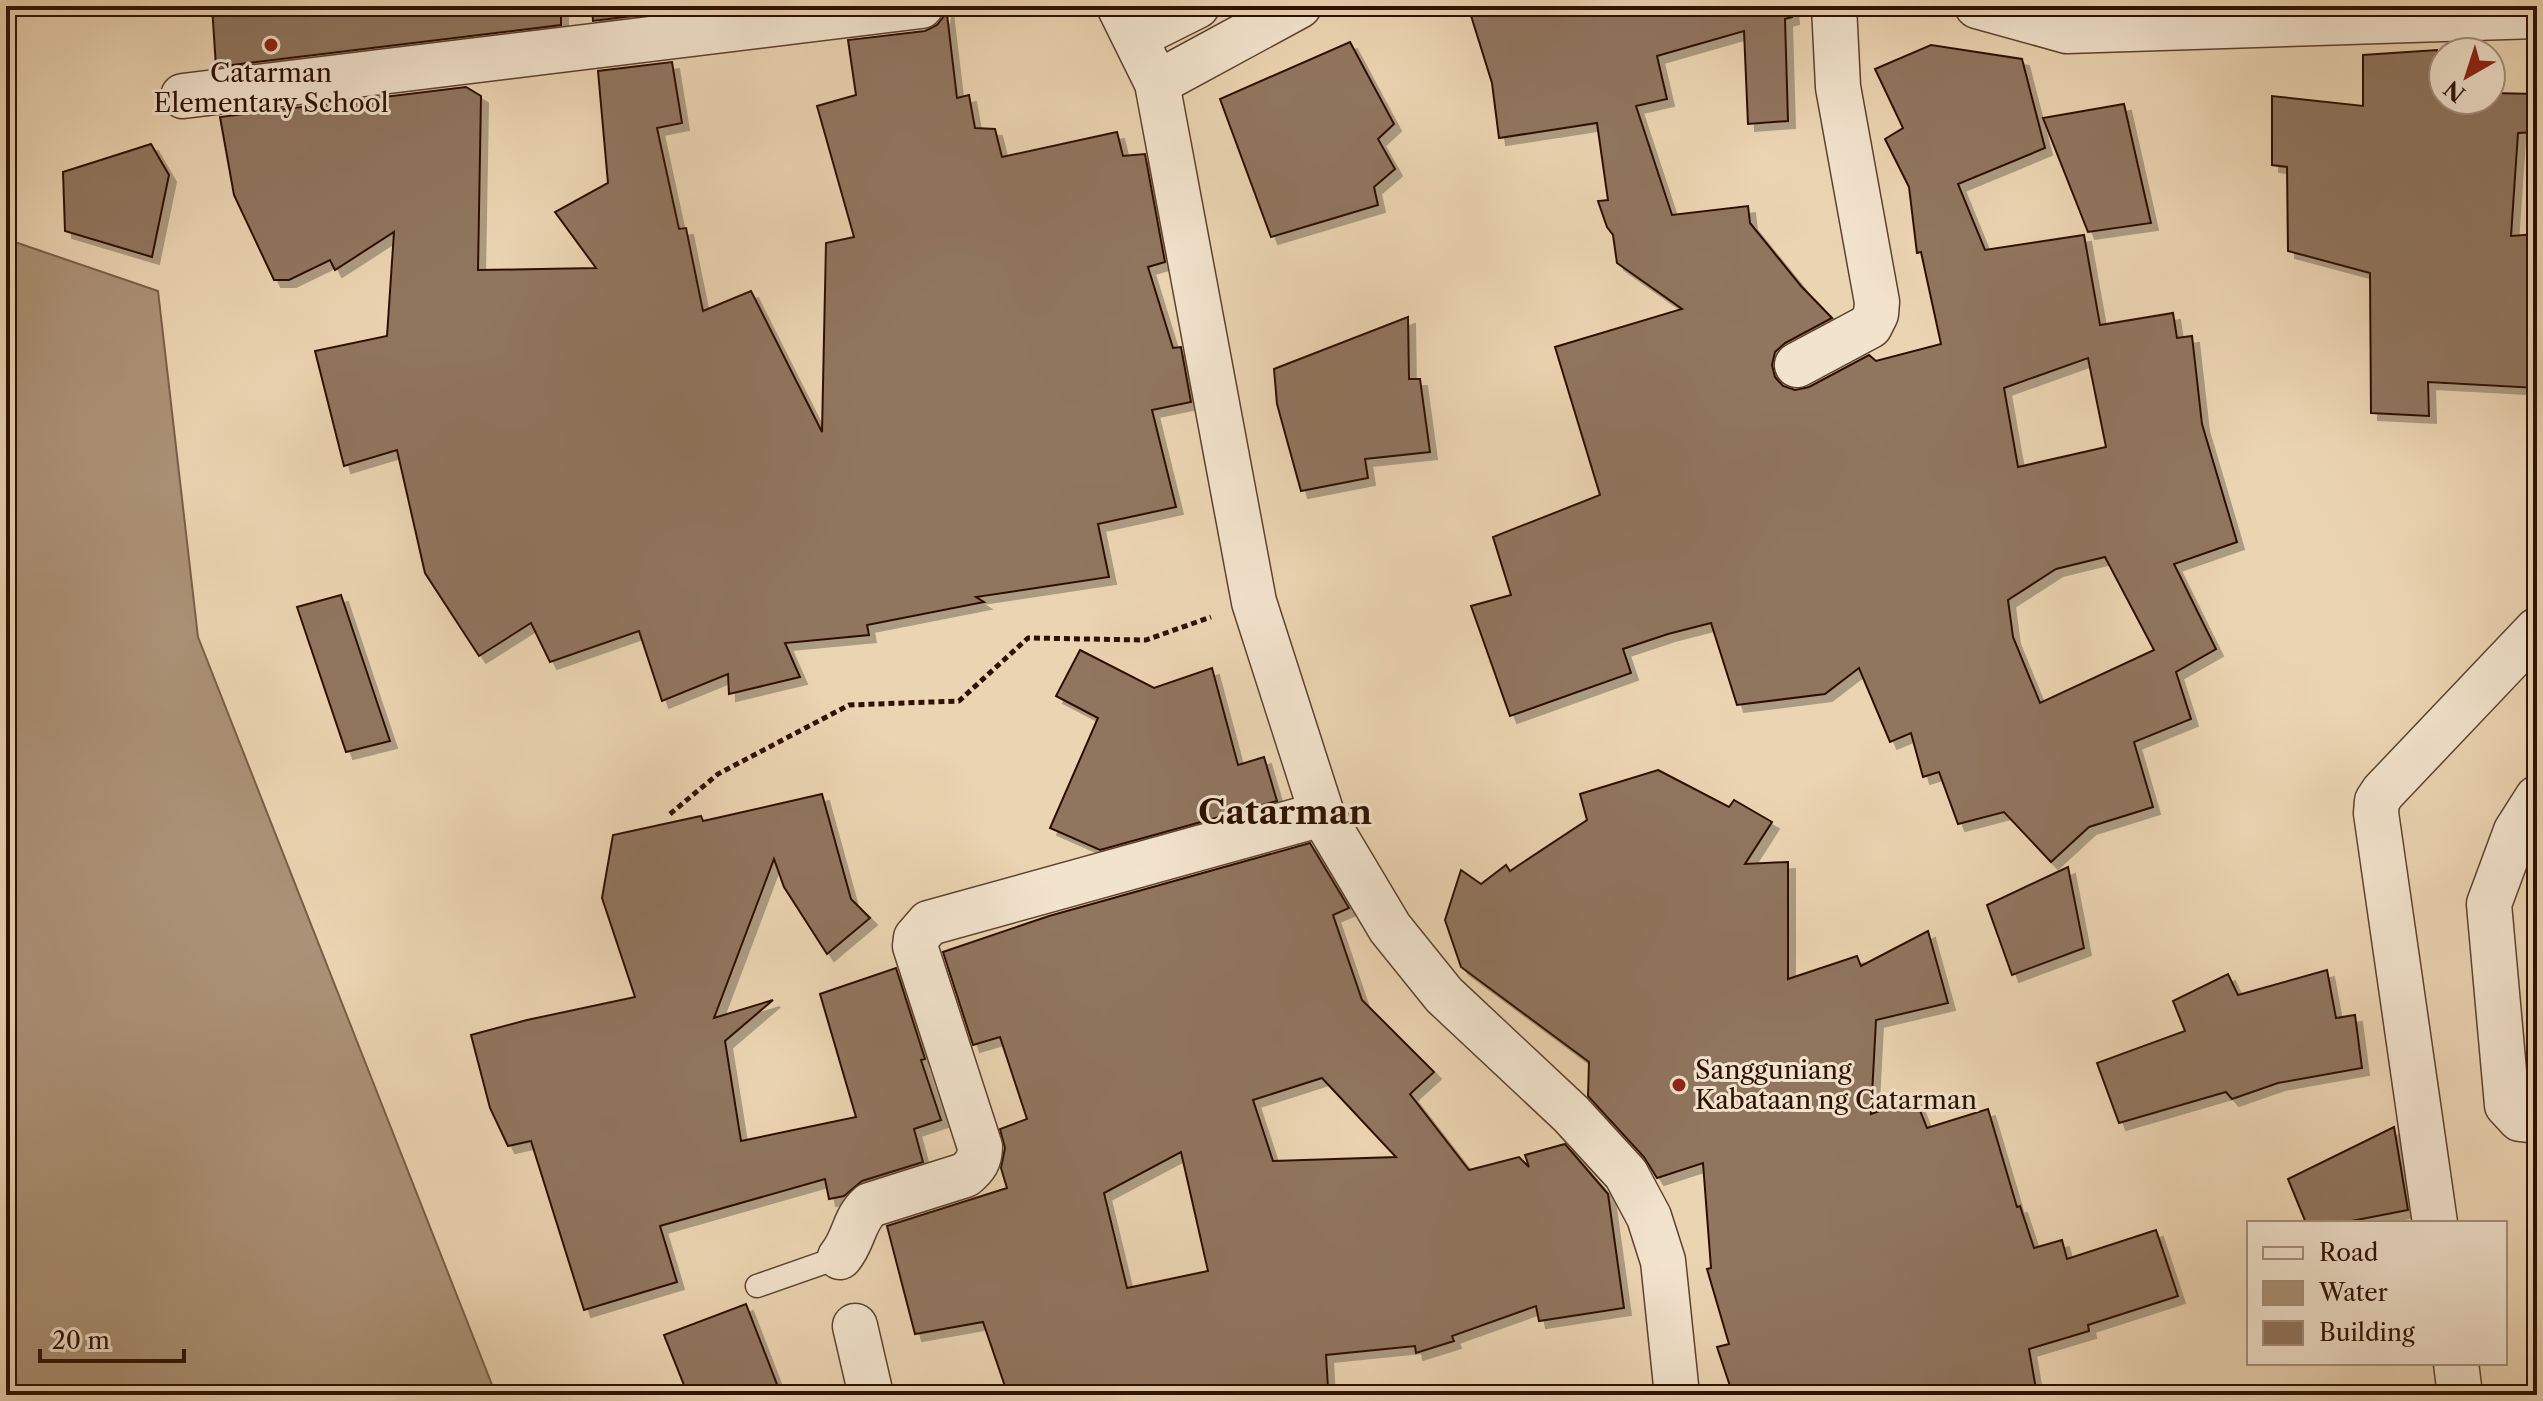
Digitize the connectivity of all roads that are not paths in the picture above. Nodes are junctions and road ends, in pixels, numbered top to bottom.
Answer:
1 (921, 6) edge
2 (1197, 6) edge
3 (1299, 6) edge
4 (1834, 6) edge
5 (1977, 6) edge
6 (2529, 13) edge
7 (1127, 22) edge
8 (1157, 83) junction
9 (183, 96) dead end
10 (1797, 365) dead end
11 (2537, 630) edge
12 (2537, 798) edge
13 (1322, 814) junction
14 (2537, 1121) edge
15 (2435, 1221) edge
16 (840, 1257) joint
17 (757, 1286) dead end
18 (855, 1326) dead end
19 (2456, 1365) edge
20 (871, 1395) edge
21 (1677, 1395) edge
22 (2460, 1395) edge

1 - 9 street
2 - 7 street
3 - 8 street
4 - 10 street
5 - 6 street
7 - 8 street
8 - 13 street
11 - 15 street
12 - 14 street
13 - 16 street
13 - 21 street
16 - 17 lane
18 - 20 street
19 - 22 street

